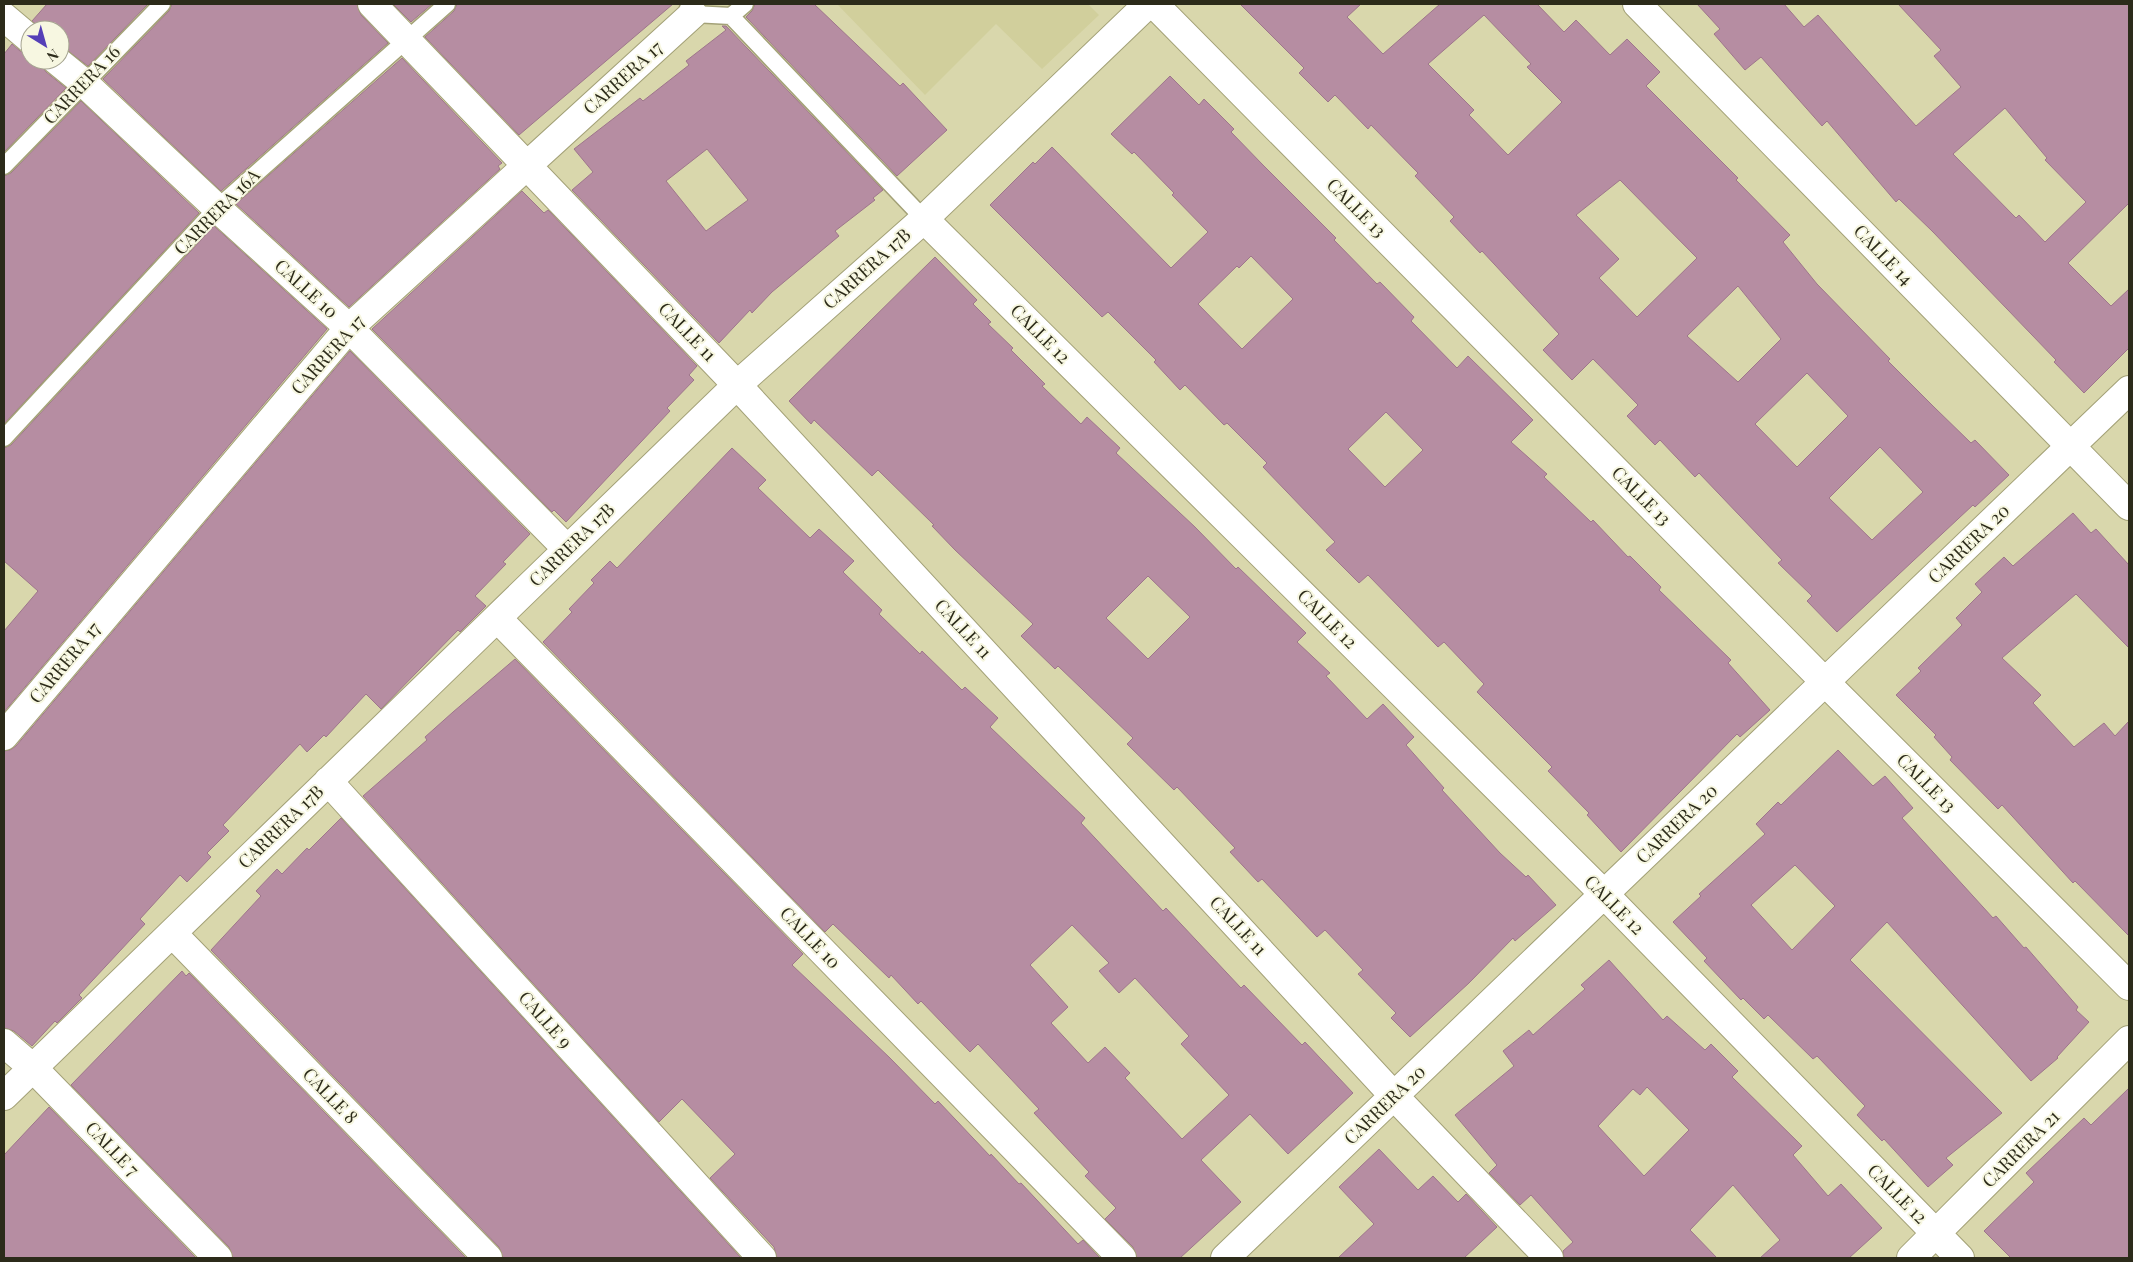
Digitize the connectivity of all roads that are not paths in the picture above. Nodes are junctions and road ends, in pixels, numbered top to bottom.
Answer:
1 (162, 4) edge
2 (372, 4) edge
3 (447, 4) edge
4 (745, 4) edge
5 (1148, 4) edge
6 (1154, 4) edge
7 (1637, 4) edge
8 (689, 9) edge
9 (731, 16) junction
10 (4, 18) edge
11 (20, 31) edge
12 (406, 39) junction
13 (69, 70) edge
14 (84, 82) junction
15 (527, 165) junction
16 (4, 166) edge
17 (217, 208) junction
18 (924, 219) junction
19 (349, 328) junction
20 (737, 385) junction
21 (2129, 390) edge
22 (4, 438) edge
23 (2070, 447) junction
24 (2129, 506) edge
25 (567, 549) junction
26 (497, 618) junction
27 (1825, 682) junction
28 (4, 736) edge
29 (328, 781) junction
30 (1604, 894) junction
31 (172, 933) junction
32 (2129, 986) edge
33 (2129, 1040) edge
34 (4, 1043) edge
35 (33, 1068) junction
36 (4, 1096) edge
37 (1394, 1096) junction
38 (1936, 1234) junction
39 (218, 1258) edge
40 (488, 1258) edge
41 (762, 1258) edge
42 (1122, 1258) edge
43 (1225, 1258) edge
44 (1549, 1258) edge
45 (1911, 1258) edge
46 (1960, 1258) edge

1 - 14 lane, CARRERA 16
2 - 12 street, CALLE 11
3 - 12 lane, CARRERA 16A
4 - 9 lane
5 - 18 street, CARRERA 17B
6 - 27 street, CALLE 13
7 - 23 street, CALLE 14
8 - 9 lane
8 - 15 street, CARRERA 17
9 - 18 lane, CALLE 12
10 - 11 street
12 - 15 street, CALLE 11
12 - 17 lane, CARRERA 16A
13 - 14 street, CALLE 10
14 - 16 lane, CARRERA 16
14 - 17 street, CALLE 10
15 - 19 street, CARRERA 17
15 - 20 street, CALLE 11
17 - 19 street, CALLE 10
17 - 22 lane, CARRERA 16A
18 - 20 street, CARRERA 17B
18 - 30 street, CALLE 12
19 - 25 street, CALLE 10
19 - 28 street, CARRERA 17
20 - 25 street, CARRERA 17B
20 - 37 street, CALLE 11
21 - 23 street, CARRERA 20
23 - 24 street, CALLE 14
23 - 27 street, CARRERA 20
25 - 26 street, CARRERA 17B
26 - 29 street, CARRERA 17B
26 - 42 street, CALLE 10
27 - 30 street, CARRERA 20
27 - 32 street, CALLE 13
29 - 31 street, CARRERA 17B
29 - 41 street, CALLE 9
30 - 37 street, CARRERA 20
30 - 38 street, CALLE 12
31 - 35 street, CARRERA 17B
31 - 40 street, CALLE 8
33 - 38 street, CARRERA 21
34 - 35 street, CALLE 7
35 - 36 street, CARRERA 17B
35 - 39 street, CALLE 7
37 - 43 street, CARRERA 20
37 - 44 street, CALLE 11
38 - 45 street, CARRERA 21
38 - 46 street, CALLE 12

